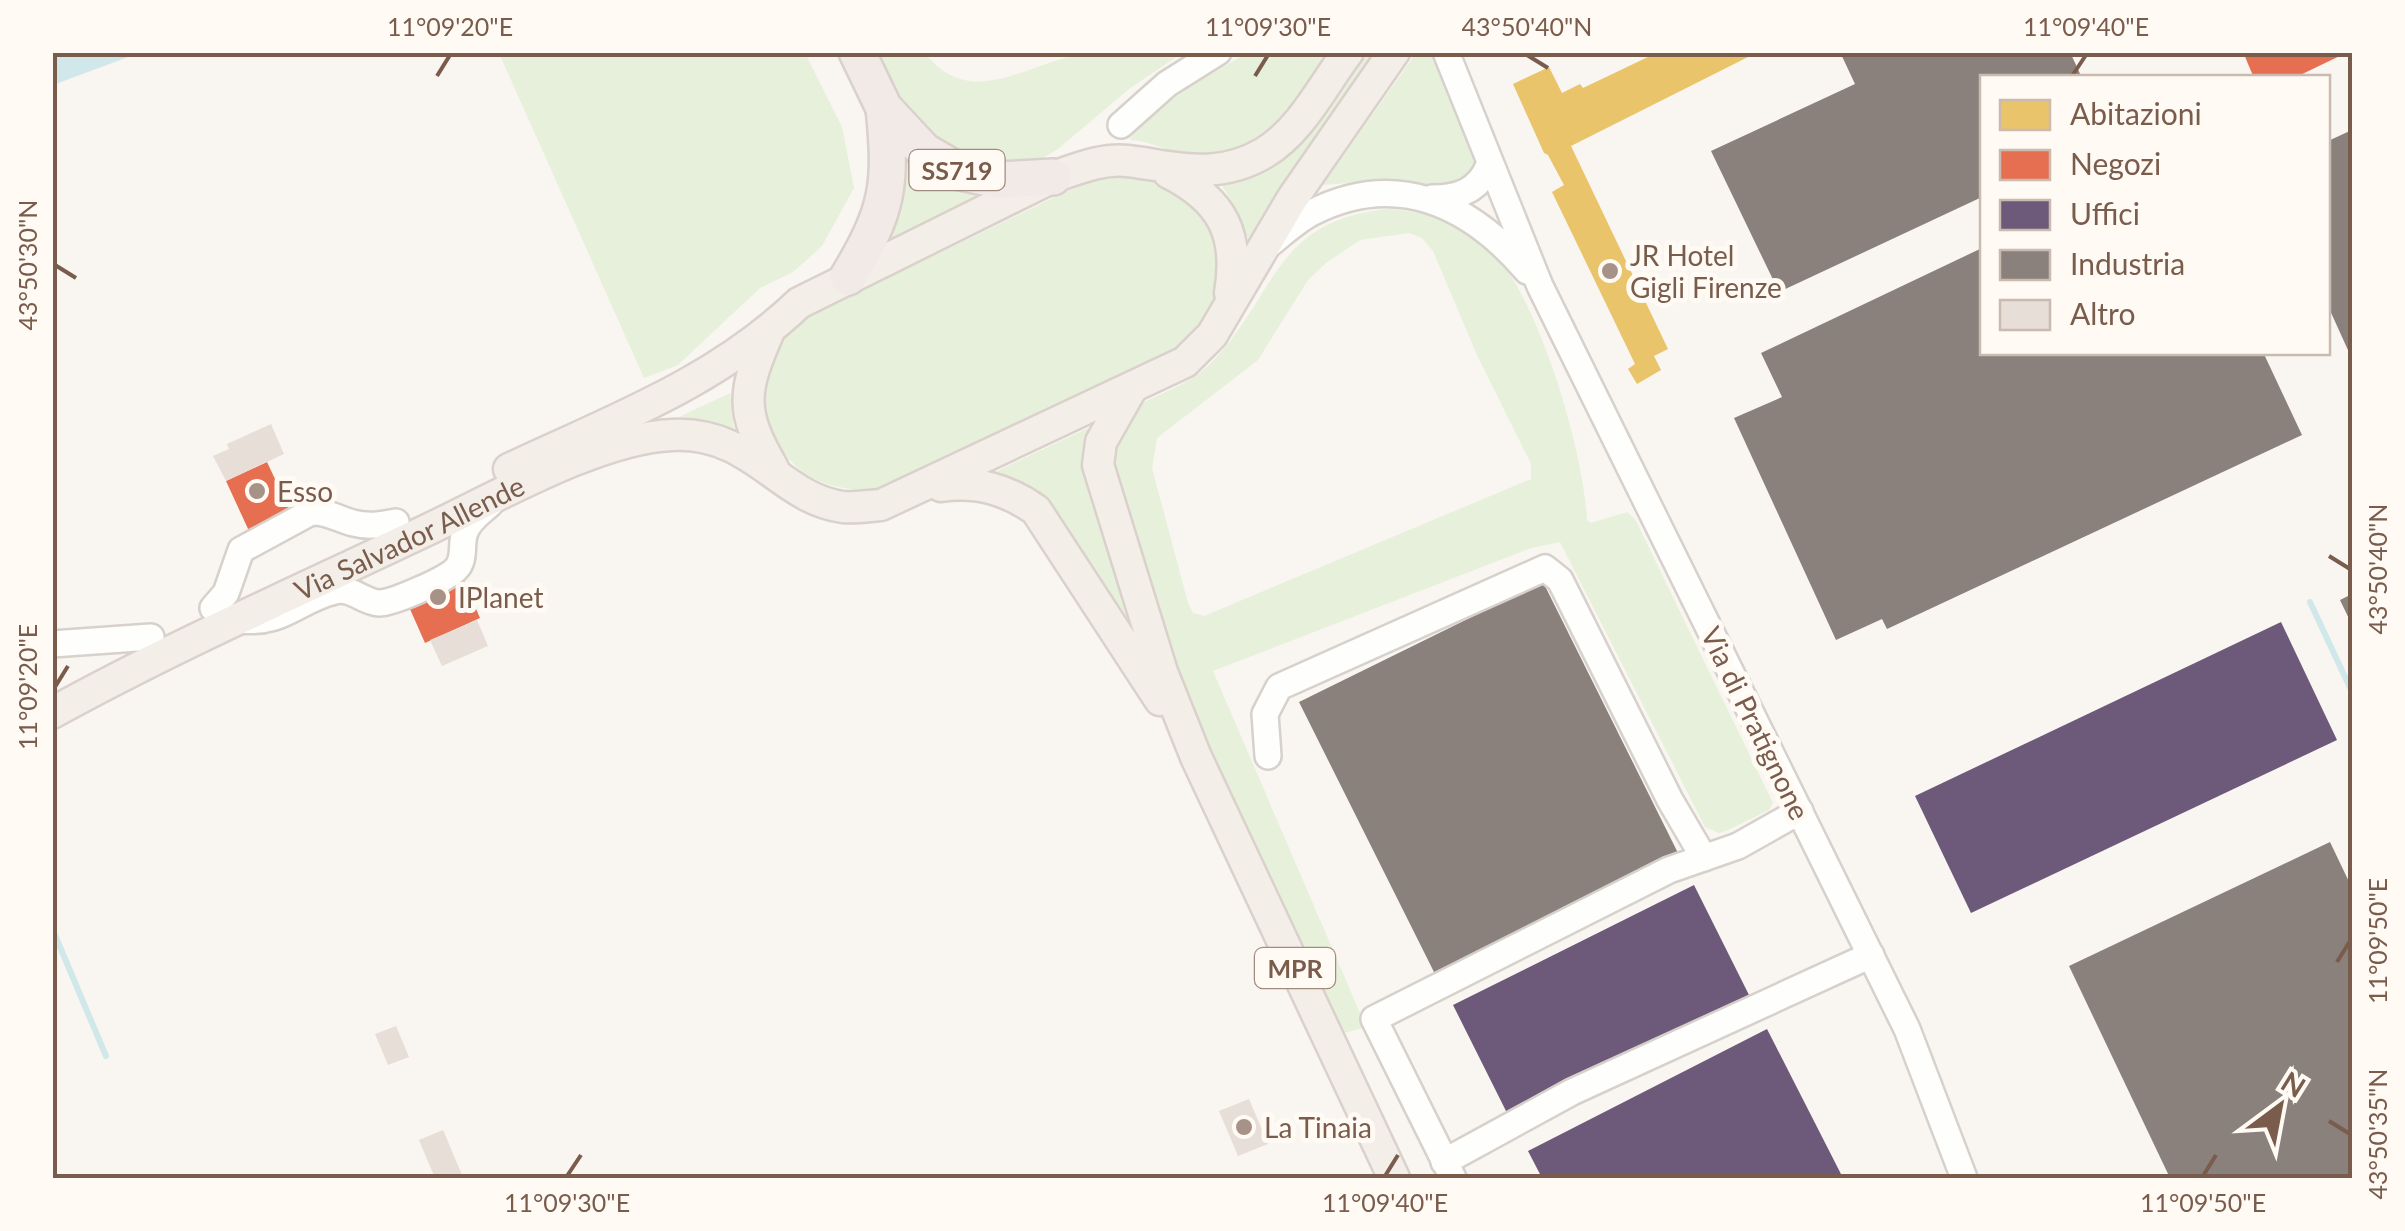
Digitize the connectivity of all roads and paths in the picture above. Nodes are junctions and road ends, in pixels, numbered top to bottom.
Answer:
1 (857, 52) edge
2 (1218, 52) edge
3 (1394, 52) edge
4 (1446, 52) edge
5 (1345, 55) edge
6 (884, 108) junction
7 (1121, 125) dead end
8 (1489, 165) junction
9 (1160, 168) junction
10 (1053, 178) junction
11 (1427, 198) junction
12 (1257, 254) junction
13 (848, 278) junction
14 (1540, 286) junction
15 (1228, 306) junction
16 (769, 331) junction
17 (1132, 389) junction
18 (776, 472) junction
19 (923, 488) junction
20 (502, 494) junction
21 (396, 522) junction
22 (225, 613) junction
23 (151, 637) junction
24 (52, 644) edge
25 (52, 690) edge
26 (52, 714) edge
27 (1268, 756) dead end
28 (1196, 757) junction
29 (1800, 811) junction
30 (1704, 858) junction
31 (1871, 955) junction
32 (1449, 1170) edge
33 (1394, 1178) edge
34 (1964, 1178) edge

1 - 6 highway, SS719
2 - 7 street
3 - 12 main road, Via Salvador Allende
4 - 8 street
5 - 9 main road, Via Salvador Allende
6 - 10 highway, SS719
6 - 13 highway, SS719
8 - 11 street
8 - 14 street
9 - 10 main road, Via Salvador Allende
9 - 15 main road, Via Salvador Allende
10 - 13 main road, Via Salvador Allende
11 - 12 street
11 - 14 street
12 - 15 main road, Via Salvador Allende
13 - 16 main road, Via Salvador Allende
14 - 29 street, Via di Pratignone
15 - 17 main road, Via Salvador Allende
16 - 18 main road, Via Salvador Allende
16 - 21 main road, Via Salvador Allende
17 - 19 main road, Via Salvador Allende
17 - 28 main road, MPR
18 - 19 main road, Via Salvador Allende
18 - 20 main road, Via Salvador Allende
19 - 28 main road, MPR
20 - 22 main road, Via Salvador Allende
20 - 22 street
21 - 22 main road, Via Salvador Allende
21 - 22 street
22 - 23 main road, Via Salvador Allende
22 - 26 main road, Via Salvador Allende
23 - 24 street, Via Salvador Allende
23 - 25 main road, Via Salvador Allende
27 - 30 street
28 - 33 main road, MPR
29 - 30 street
29 - 31 street, Via di Pratignone
30 - 32 street
31 - 32 street
31 - 34 street, Via di Pratignone

